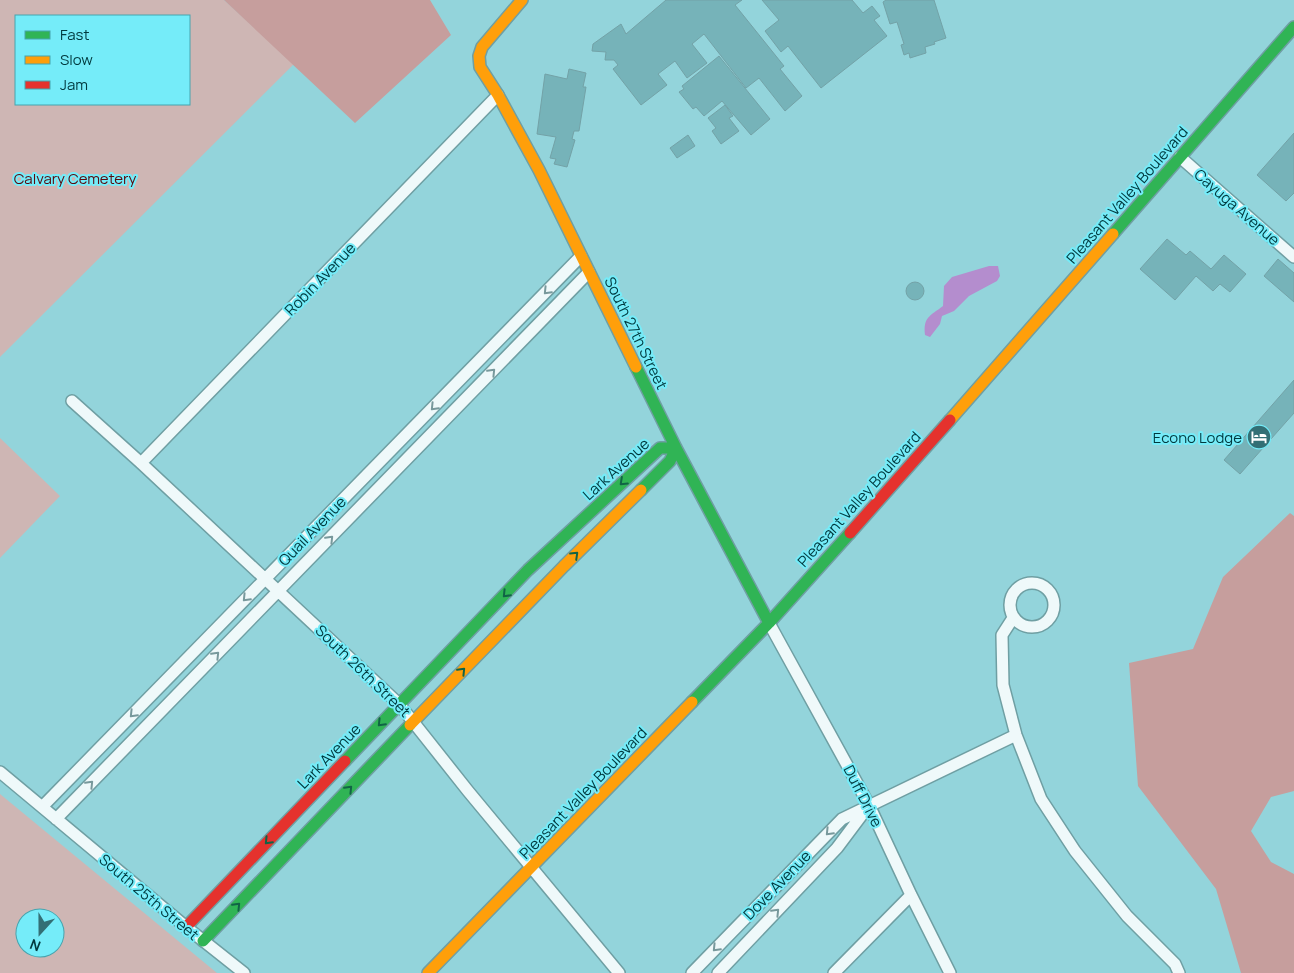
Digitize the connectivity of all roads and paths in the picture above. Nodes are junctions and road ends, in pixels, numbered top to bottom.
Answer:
1 (522, 0) edge
2 (1294, 27) edge
3 (498, 94) junction
4 (1180, 157) junction
5 (581, 256) junction
6 (1294, 257) edge
7 (589, 272) junction
8 (72, 401) dead end
9 (676, 448) junction
10 (141, 463) junction
11 (367, 475) junction
12 (380, 487) junction
13 (266, 578) junction
14 (279, 591) junction
15 (1013, 618) dead end
16 (769, 623) junction
17 (179, 666) junction
18 (193, 679) junction
19 (400, 704) junction
20 (414, 721) junction
21 (1016, 735) junction
22 (91, 757) junction
23 (104, 770) junction
24 (0, 772) edge
25 (869, 805) junction
26 (42, 807) junction
27 (56, 819) junction
28 (532, 868) junction
29 (911, 896) junction
30 (186, 927) junction
31 (203, 941) junction
32 (244, 973) edge
33 (428, 973) edge
34 (619, 973) edge
35 (692, 973) edge
36 (718, 973) edge
37 (834, 973) edge
38 (950, 973) edge
39 (1179, 973) edge

1 - 3 street, South 27th Street
2 - 4 street, Pleasant Valley Boulevard
3 - 5 street, South 27th Street
3 - 10 street, Robin Avenue
4 - 6 street, Cayuga Avenue
4 - 16 street, Pleasant Valley Boulevard
5 - 7 street, South 27th Street
5 -> 11 street, Quail Avenue
7 - 9 street, South 27th Street
12 -> 7 street, Quail Avenue
8 - 10 street, South 26th Street
9 - 16 street, South 27th Street
9 -> 19 street, Lark Avenue
20 -> 9 street, Lark Avenue
10 - 13 street, South 26th Street
11 - 12 street
11 - 13 street, Quail Avenue
14 -> 12 street, Quail Avenue
13 - 14 street, South 26th Street
13 -> 17 street, Quail Avenue
18 -> 14 street, Quail Avenue
14 - 19 street, South 26th Street
15 - 21 street
16 - 25 street, Duff Drive
16 - 28 street, Pleasant Valley Boulevard
17 - 18 street
17 -> 22 street, Quail Avenue
18 - 23 street, Quail Avenue
19 - 20 street, South 26th Street
19 -> 30 street, Lark Avenue
20 - 28 street, South 26th Street
31 -> 20 street, Lark Avenue
21 - 25 street, Dove Avenue
21 - 39 street
22 - 23 street
22 - 26 street, Quail Avenue
27 -> 23 street, Quail Avenue
24 - 26 street, South 25th Street
25 - 29 street, Duff Drive
25 -> 35 street, Dove Avenue
36 -> 25 street, Dove Avenue
26 - 27 street, South 25th Street
27 - 30 street, South 25th Street
28 - 33 street, Pleasant Valley Boulevard
28 - 34 street, South 26th Street
29 - 37 street
29 - 38 street, Duff Drive
30 - 31 street, South 25th Street
31 - 32 street, South 25th Street

